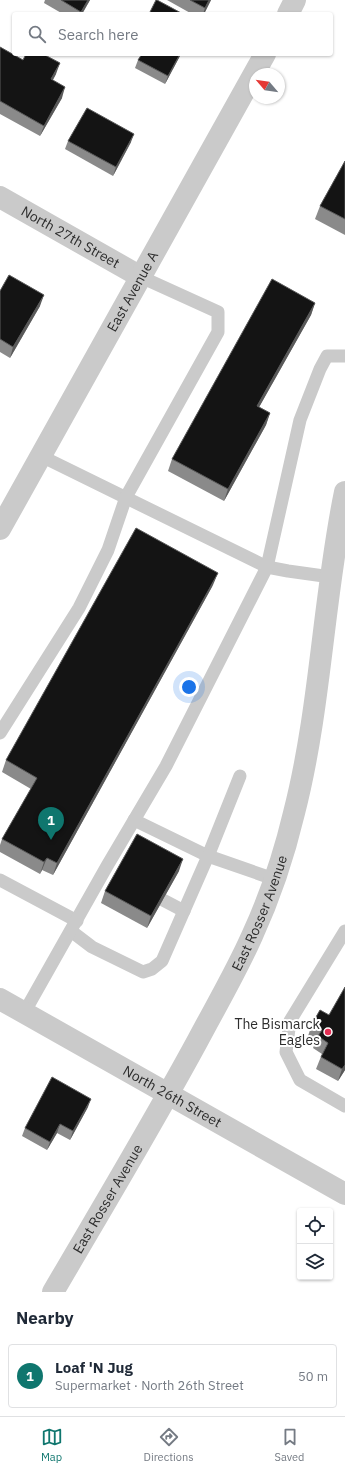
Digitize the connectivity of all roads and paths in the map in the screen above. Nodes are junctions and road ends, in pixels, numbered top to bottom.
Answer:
1 (295, 0) edge
2 (289, 12) edge
3 (264, 56) edge
4 (0, 197) edge
5 (141, 277) junction
6 (345, 356) edge
7 (41, 456) junction
8 (345, 492) edge
9 (126, 498) junction
10 (0, 529) edge
11 (267, 567) junction
12 (331, 577) junction
13 (0, 733) edge
14 (240, 776) dead end
15 (134, 820) junction
16 (208, 856) junction
17 (274, 878) junction
18 (0, 880) edge
19 (162, 900) edge
20 (184, 911) junction
21 (74, 926) junction
22 (345, 931) edge
23 (0, 999) edge
24 (24, 1013) junction
25 (168, 1094) junction
26 (345, 1106) edge
27 (345, 1194) edge
28 (53, 1292) edge

1 - 2 street
3 - 5 street, East Avenue A
4 - 5 street, North 27th Street
5 - 7 street, East Avenue A
5 - 9 lane
6 - 11 lane
7 - 9 lane
7 - 10 street, East Avenue A
8 - 12 street, East Rosser Avenue
9 - 11 lane
9 - 13 lane
11 - 12 lane
11 - 15 lane
12 - 17 street, East Rosser Avenue
14 - 16 lane
15 - 16 lane
15 - 21 lane
16 - 17 lane
16 - 20 lane
17 - 25 street, East Rosser Avenue
18 - 21 lane
19 - 20 lane
20 - 21 lane
21 - 24 lane
22 - 26 lane
23 - 24 street, North 26th Street
24 - 25 street, North 26th Street
25 - 27 street, North 26th Street
25 - 28 street, East Rosser Avenue

